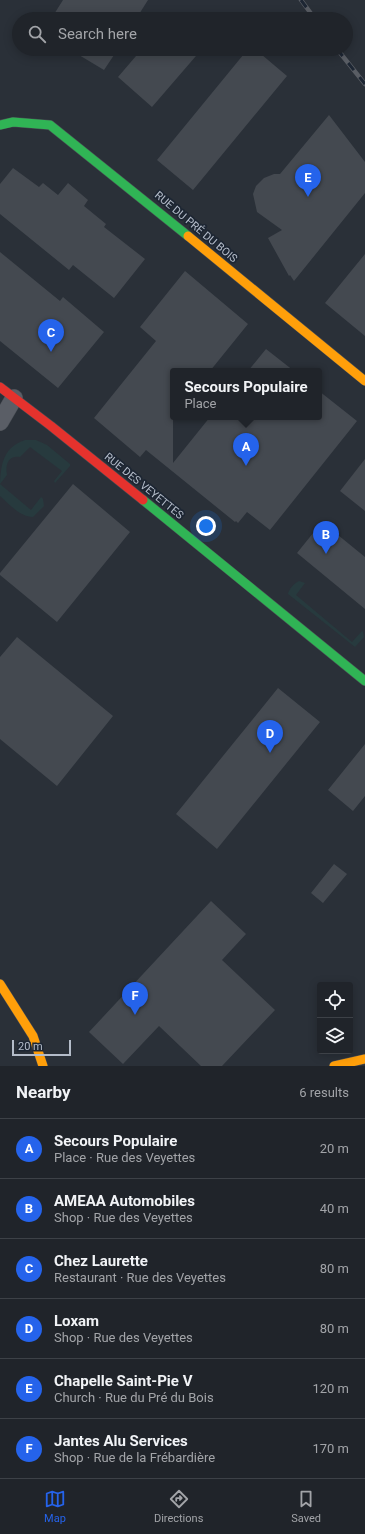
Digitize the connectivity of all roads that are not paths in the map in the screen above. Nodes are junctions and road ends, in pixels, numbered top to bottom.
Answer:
1 (0, 125) edge
2 (365, 381) edge
3 (0, 387) edge
4 (14, 398) junction
5 (0, 422) edge
6 (365, 681) edge
7 (0, 984) edge
8 (365, 1059) edge
9 (43, 1066) edge
10 (334, 1066) edge

1 - 2 street, RUE DU PRÉ DU BOIS
3 - 4 street, RUE DES VEYETTES
4 - 5 street
4 - 6 street, RUE DES VEYETTES
7 - 9 street
8 - 10 street

